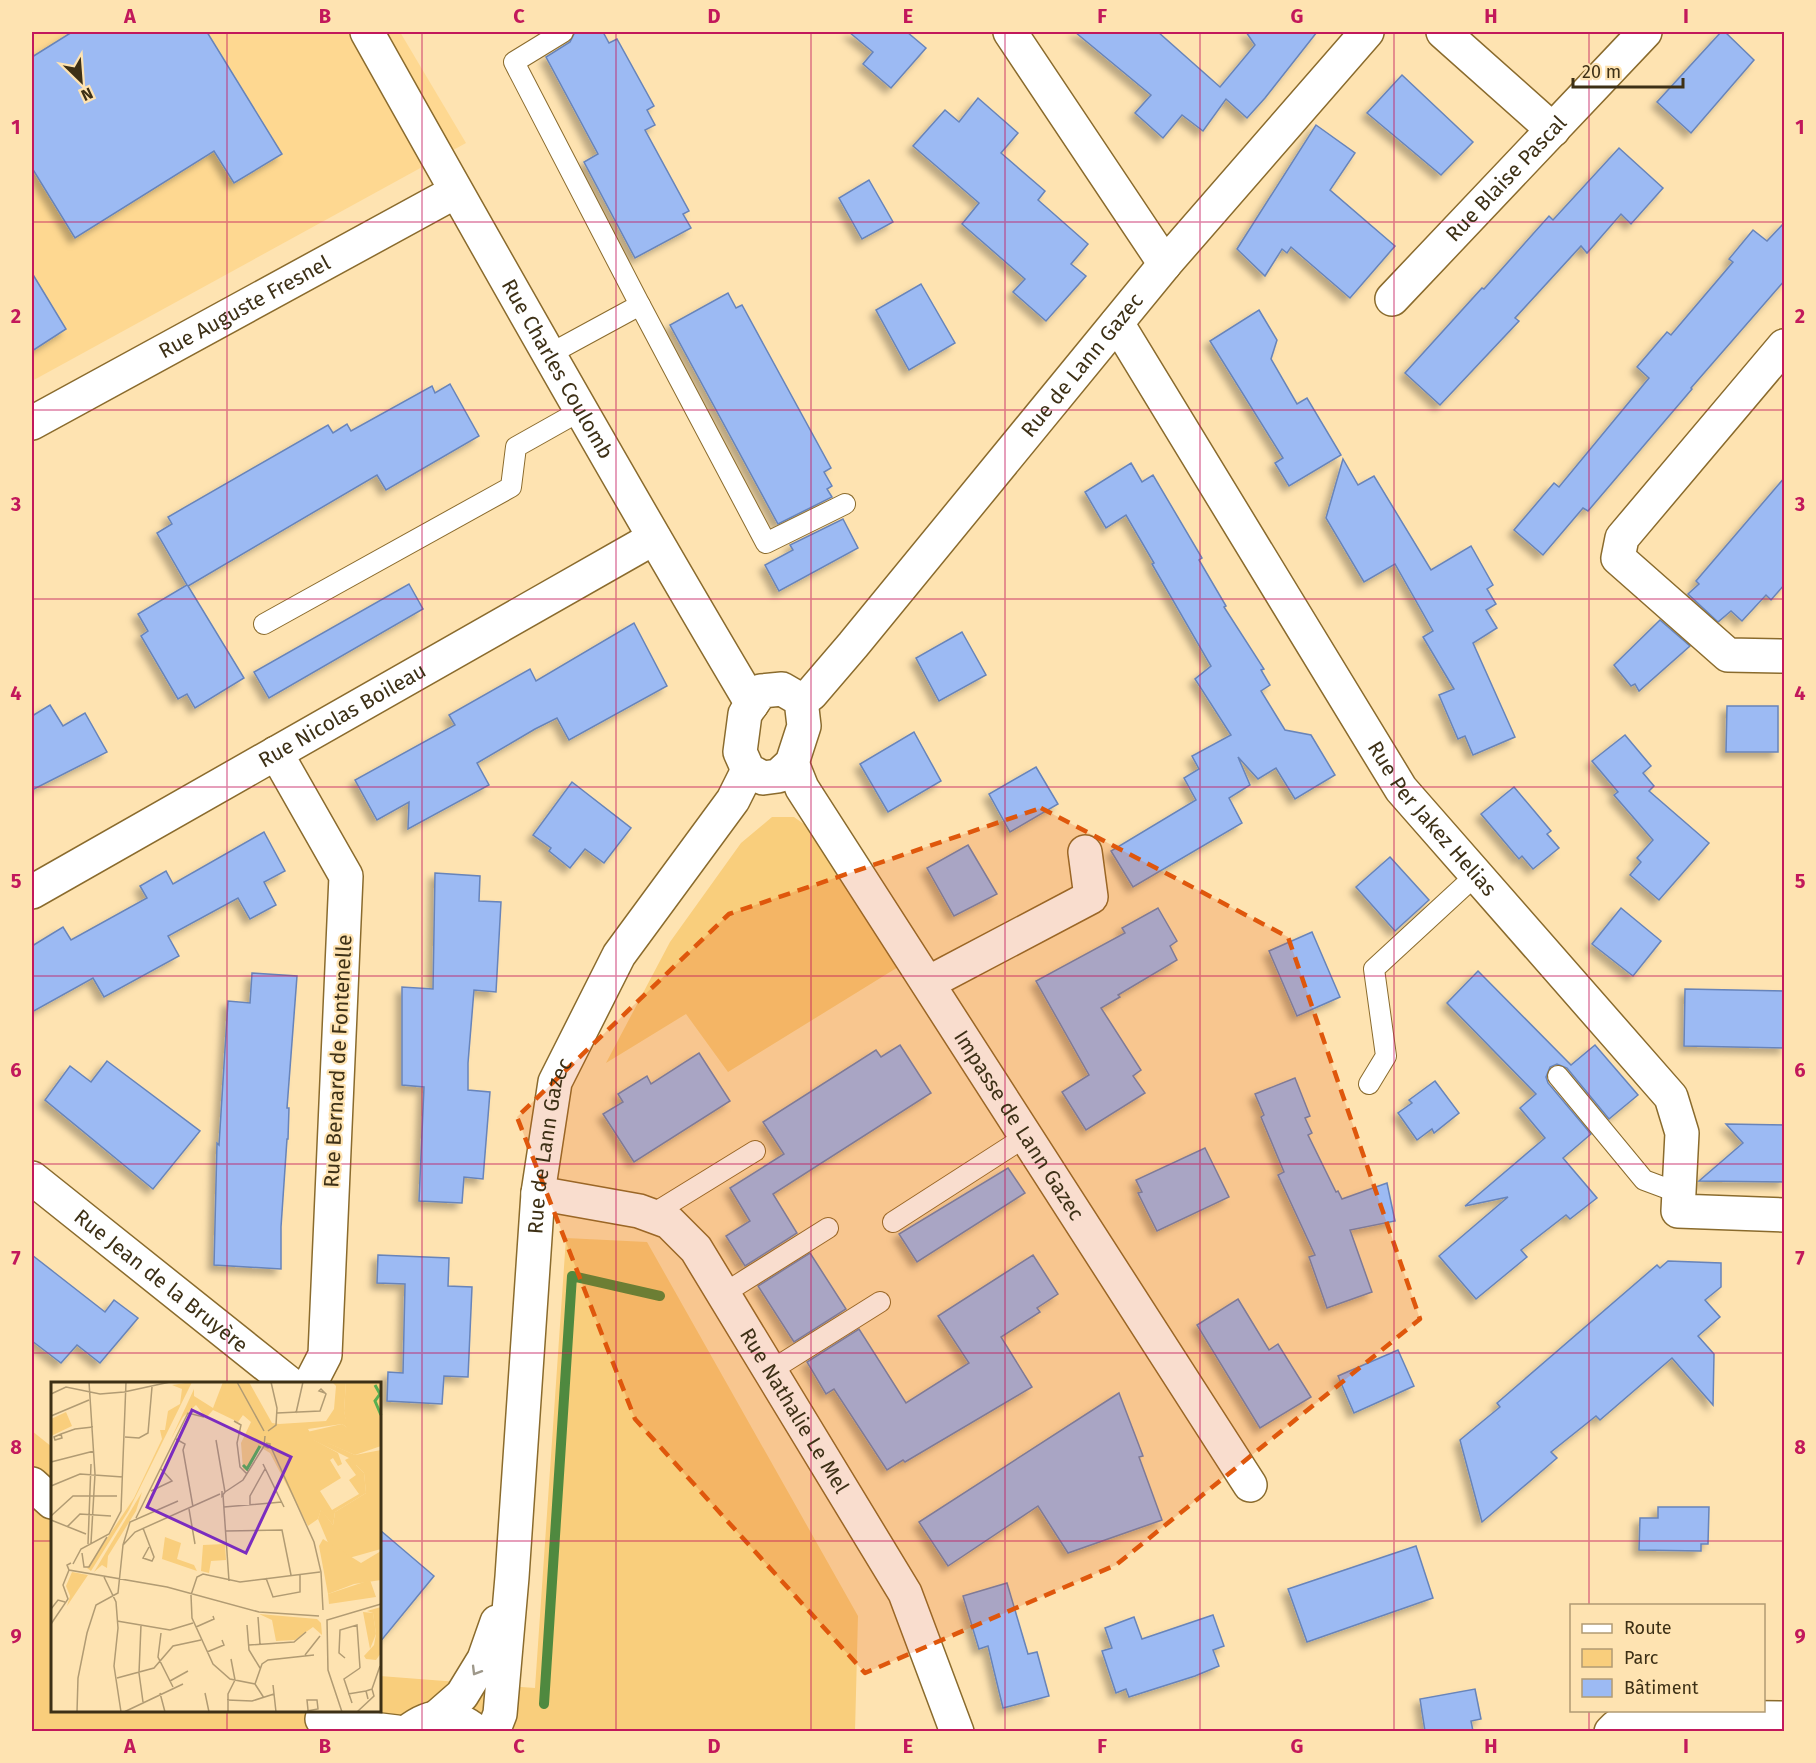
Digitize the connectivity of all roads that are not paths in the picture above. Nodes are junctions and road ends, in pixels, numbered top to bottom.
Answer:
1 (367, 32) edge
2 (563, 32) edge
3 (1010, 32) edge
4 (1367, 32) edge
5 (1443, 32) edge
6 (1645, 32) edge
7 (1553, 130) junction
8 (455, 192) junction
9 (1165, 264) junction
10 (1392, 299) dead end
11 (640, 305) junction
12 (1117, 323) junction
13 (1785, 346) edge
14 (548, 355) junction
15 (580, 411) junction
16 (32, 423) edge
17 (845, 504) dead end
18 (654, 538) junction
19 (264, 624) dead end
20 (1785, 657) edge
21 (801, 700) junction
22 (752, 704) junction
23 (276, 753) junction
24 (792, 763) junction
25 (748, 770) junction
26 (1086, 852) dead end
27 (1476, 875) junction
28 (32, 892) edge
29 (928, 983) junction
30 (1558, 1076) dead end
31 (1369, 1084) dead end
32 (1025, 1137) junction
33 (755, 1151) dead end
34 (32, 1178) edge
35 (538, 1193) junction
36 (1679, 1193) junction
37 (651, 1215) junction
38 (1785, 1215) edge
39 (893, 1222) dead end
40 (828, 1228) dead end
41 (723, 1294) junction
42 (880, 1302) dead end
43 (770, 1371) junction
44 (289, 1382) edge
45 (311, 1382) edge
46 (32, 1484) edge
47 (1250, 1485) dead end
48 (51, 1501) edge
49 (512, 1578) junction
50 (438, 1716) junction
51 (1785, 1718) edge
52 (322, 1720) edge
53 (397, 1731) edge
54 (407, 1731) edge
55 (477, 1731) edge
56 (493, 1731) edge
57 (957, 1731) edge
58 (1611, 1731) edge

1 - 8 street, Rue Charles Coulomb
2 - 11 lane
3 - 9 street
4 - 9 street, Rue de Lann Gazec
5 - 7 street
6 - 7 street, Rue Blaise Pascal
7 - 10 street, Rue Blaise Pascal
8 - 14 street, Rue Charles Coulomb
8 - 16 street, Rue Auguste Fresnel
9 - 12 street, Rue de Lann Gazec
11 - 14 lane
11 - 17 lane
12 - 21 street, Rue de Lann Gazec
12 - 27 street, Rue Per Jakez Helias
13 - 20 street
14 - 15 street, Rue Charles Coulomb
15 - 18 street, Rue Charles Coulomb
15 - 19 lane
18 - 22 street, Rue Charles Coulomb
18 - 23 street, Rue Nicolas Boileau
21 - 22 street
21 - 24 street
22 - 25 street
23 - 28 street, Rue Nicolas Boileau
23 - 45 street, Rue Bernard de Fontenelle
24 - 25 street
24 - 29 street, Impasse de Lann Gazec
25 - 35 street, Rue de Lann Gazec
26 - 29 street
27 - 31 lane
27 - 36 street, Rue Per Jakez Helias
29 - 32 street, Impasse de Lann Gazec
30 - 36 lane
32 - 39 lane
32 - 47 street, Impasse de Lann Gazec
33 - 37 lane
34 - 44 street, Rue Jean de la Bruyère
35 - 37 street, Rue Nathalie Le Mel
35 - 49 street, Rue de Lann Gazec
36 - 38 street
37 - 41 street, Rue Nathalie Le Mel
40 - 41 lane
41 - 43 street, Rue Nathalie Le Mel
42 - 43 lane
43 - 57 street, Rue Nathalie Le Mel
46 - 48 street
49 -> 50 street
49 - 56 street
50 - 54 street
50 - 55 street
51 - 58 street
52 - 53 street

